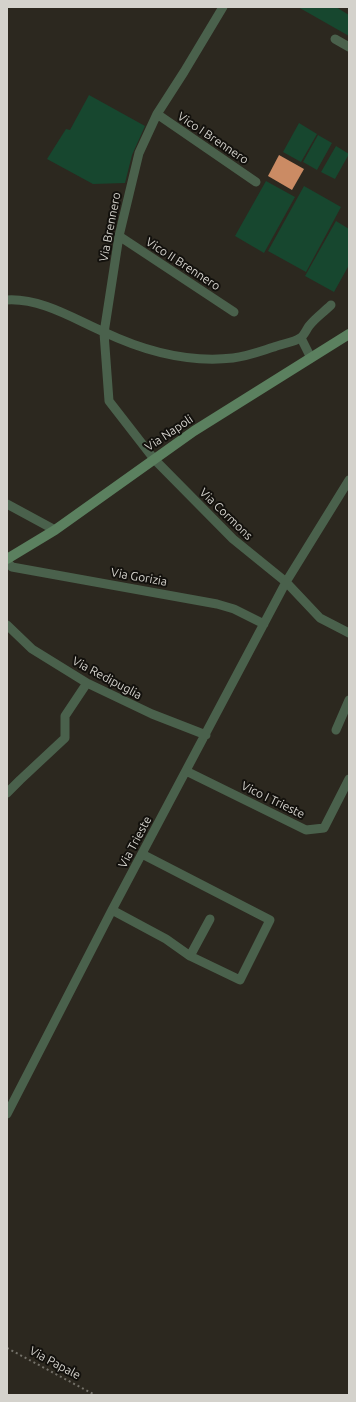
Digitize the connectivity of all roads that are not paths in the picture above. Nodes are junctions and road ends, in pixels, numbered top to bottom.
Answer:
1 (223, 7) edge
2 (335, 39) dead end
3 (349, 47) edge
4 (157, 114) junction
5 (256, 182) dead end
6 (119, 236) junction
7 (7, 300) edge
8 (331, 304) dead end
9 (234, 312) dead end
10 (104, 333) junction
11 (349, 334) edge
12 (301, 338) junction
13 (311, 358) junction
14 (154, 459) junction
15 (349, 480) edge
16 (7, 504) edge
17 (54, 530) junction
18 (7, 561) edge
19 (286, 582) junction
20 (264, 624) junction
21 (7, 625) edge
22 (349, 634) edge
23 (87, 683) junction
24 (349, 700) edge
25 (336, 730) dead end
26 (206, 734) junction
27 (186, 771) junction
28 (349, 779) edge
29 (7, 793) edge
30 (142, 854) junction
31 (112, 910) junction
32 (210, 919) dead end
33 (190, 956) junction
34 (7, 1114) edge

1 - 4 street, Via Brennero
2 - 3 street
4 - 5 street, Vico I Brennero
4 - 6 street, Via Brennero
6 - 9 street, Vico II Brennero
6 - 10 street, Via Brennero
7 - 10 street
8 - 12 street
10 - 12 street
10 - 14 street, Via Brennero
11 - 13 street, Via Napoli
12 - 13 street
13 - 14 street, Via Napoli
14 - 17 street, Via Napoli
14 - 19 street, Via Cormons
15 - 19 street, Via Trieste
16 - 17 street
17 - 18 street, Via Napoli
18 - 20 street, Via Gorizia
19 - 20 street, Via Trieste
19 - 22 street, Via Cormons
20 - 26 street, Via Trieste
21 - 23 street, Via Redipuglia
23 - 26 street, Via Redipuglia
23 - 29 street
24 - 25 street
26 - 27 street, Via Trieste
27 - 28 street, Vico I Trieste
27 - 30 street, Via Trieste
30 - 31 street, Via Trieste
30 - 33 street
31 - 33 street
31 - 34 street, Via Trieste
32 - 33 street

